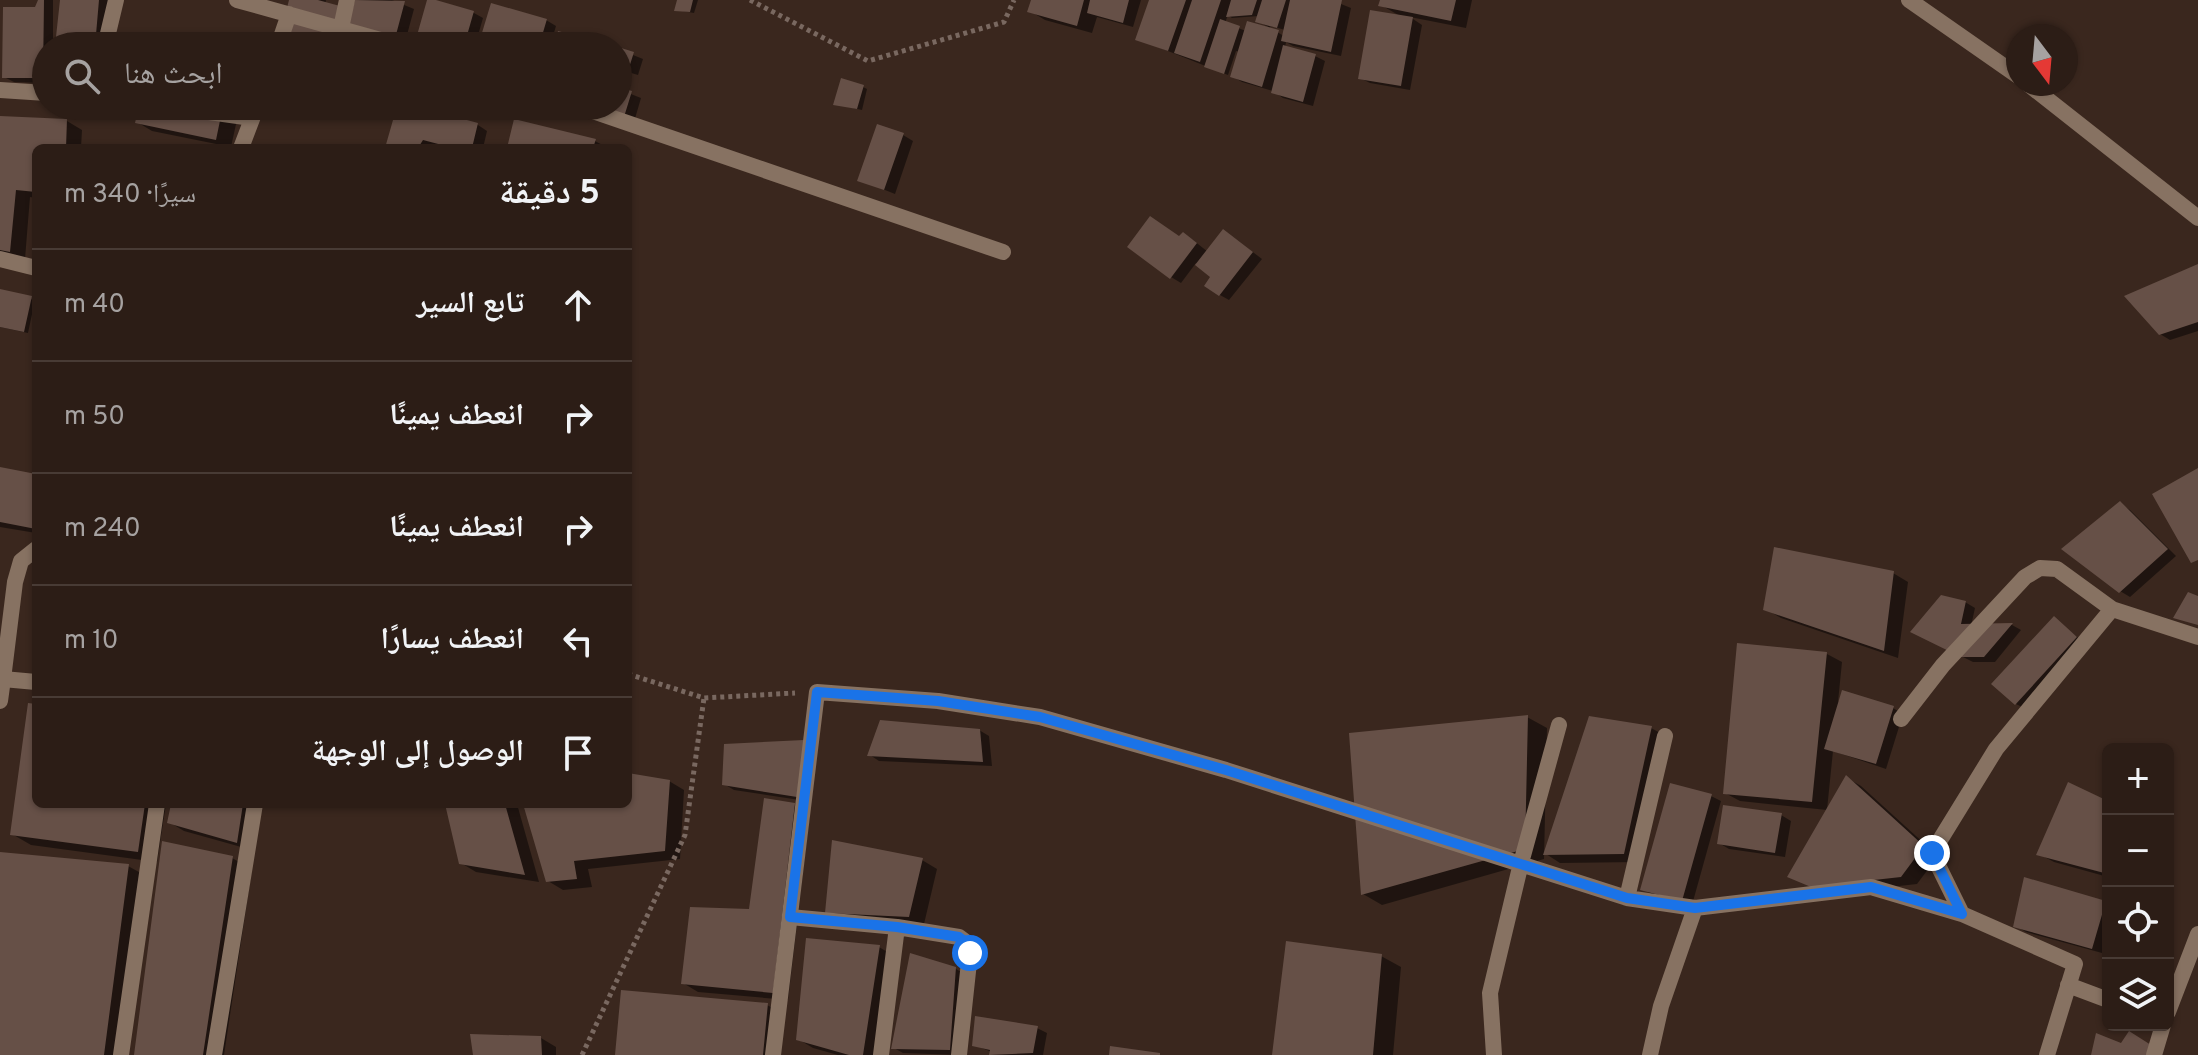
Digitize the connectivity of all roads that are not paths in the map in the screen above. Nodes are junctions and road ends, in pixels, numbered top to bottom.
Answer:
1 (116, 0) edge
2 (237, 0) edge
3 (347, 0) edge
4 (1909, 0) edge
5 (289, 14) junction
6 (341, 28) junction
7 (108, 32) edge
8 (283, 32) edge
9 (355, 32) edge
10 (2006, 68) edge
11 (0, 90) edge
12 (32, 92) edge
13 (2043, 96) edge
14 (251, 120) edge
15 (619, 120) edge
16 (242, 144) edge
17 (2198, 218) edge
18 (1003, 252) dead end
19 (0, 259) edge
20 (32, 267) edge
21 (32, 552) edge
22 (2112, 609) junction
23 (2198, 637) edge
24 (2, 679) edge
25 (32, 682) edge
26 (0, 701) edge
27 (1901, 719) dead end
28 (1559, 725) dead end
29 (1665, 736) dead end
30 (156, 808) edge
31 (254, 808) edge
32 (1521, 863) junction
33 (1627, 898) junction
34 (1695, 908) junction
35 (1962, 914) junction
36 (790, 917) junction
37 (897, 927) junction
38 (2198, 934) edge
39 (2068, 985) junction
40 (2174, 996) edge
41 (2102, 998) edge
42 (2161, 1031) edge
43 (121, 1055) edge
44 (214, 1055) edge
45 (773, 1055) edge
46 (881, 1055) edge
47 (959, 1055) edge
48 (1494, 1055) edge
49 (1650, 1055) edge
50 (2047, 1055) edge
51 (2154, 1055) edge

1 - 7 street
2 - 5 street
3 - 6 street
4 - 10 street
5 - 6 street
5 - 8 street
6 - 9 street
11 - 12 street
13 - 17 street
14 - 16 street
15 - 18 street
19 - 20 street
21 - 24 street
22 - 23 street
22 - 27 street
22 - 35 street
24 - 25 street
24 - 26 street
28 - 32 street
29 - 33 street
30 - 43 street
31 - 44 street
32 - 33 street
32 - 36 street
32 - 48 street
33 - 34 street
34 - 35 street
34 - 49 street
35 - 39 street
36 - 37 street
36 - 45 street
37 - 46 street
37 - 47 street
38 - 40 street
39 - 41 street
39 - 50 street
42 - 51 street

